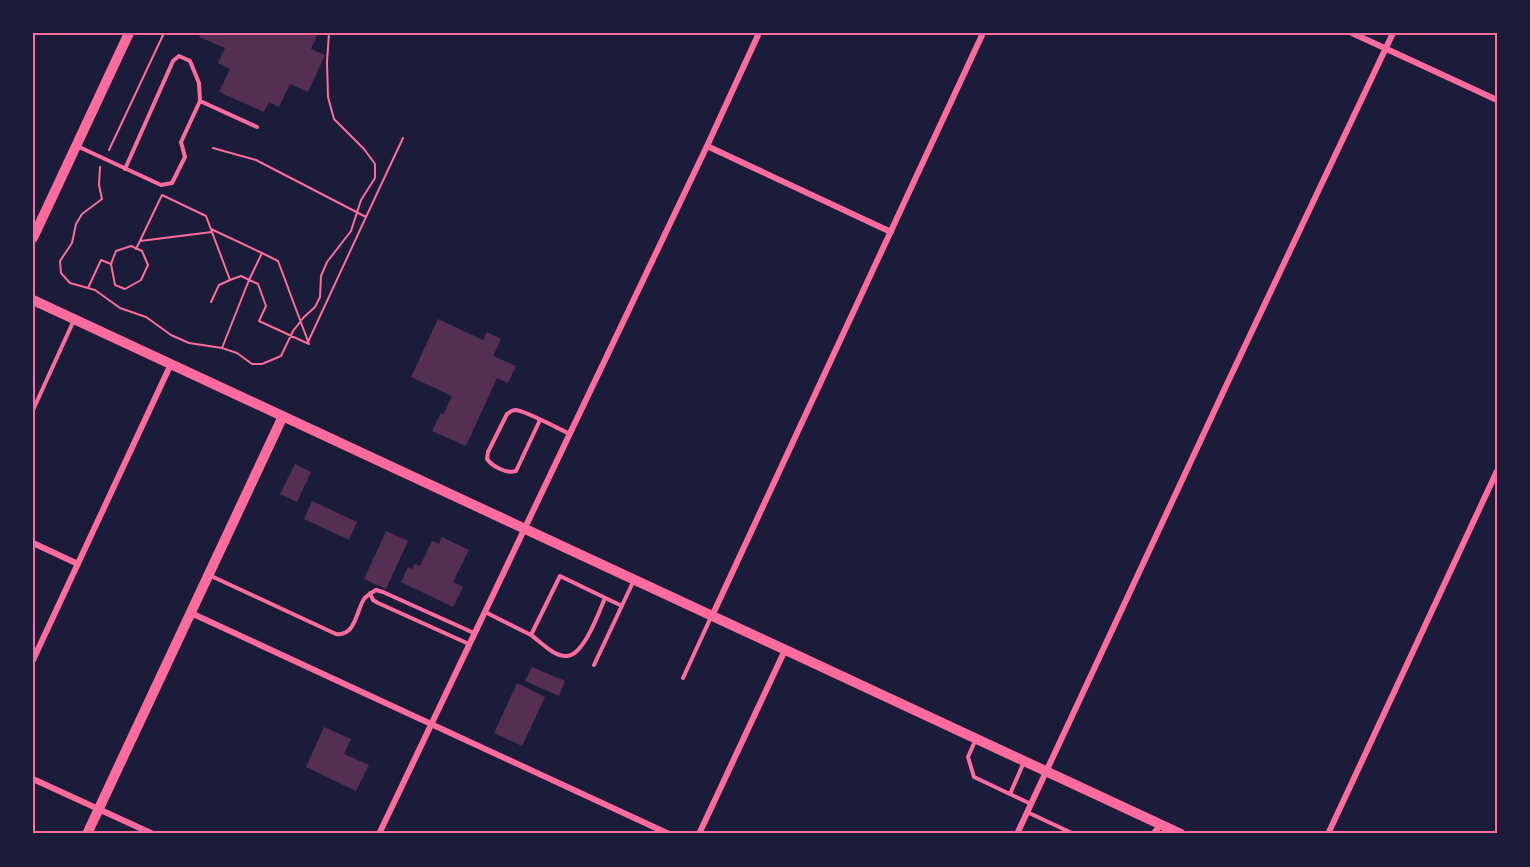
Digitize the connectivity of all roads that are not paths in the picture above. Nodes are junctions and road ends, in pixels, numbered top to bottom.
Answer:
1 (129, 33) edge
2 (759, 33) edge
3 (983, 33) edge
4 (1352, 33) edge
5 (1393, 33) edge
6 (1386, 48) junction
7 (1497, 100) edge
8 (200, 101) junction
9 (257, 127) dead end
10 (76, 146) junction
11 (707, 146) junction
12 (125, 169) junction
13 (891, 232) junction
14 (33, 238) edge
15 (33, 300) edge
16 (75, 319) junction
17 (171, 364) junction
18 (33, 410) edge
19 (283, 416) junction
20 (540, 420) junction
21 (570, 434) junction
22 (1497, 471) edge
23 (525, 528) junction
24 (33, 543) edge
25 (78, 564) junction
26 (208, 575) junction
27 (635, 579) junction
28 (370, 593) junction
29 (605, 598) junction
30 (622, 606) junction
31 (484, 612) junction
32 (191, 613) junction
33 (712, 616) junction
34 (474, 633) junction
35 (531, 635) junction
36 (469, 644) junction
37 (785, 650) junction
38 (33, 660) edge
39 (594, 666) dead end
40 (683, 678) dead end
41 (430, 724) junction
42 (976, 739) junction
43 (1024, 761) junction
44 (1046, 771) junction
45 (33, 779) edge
46 (1010, 794) junction
47 (1031, 804) junction
48 (98, 809) junction
49 (1027, 813) junction
50 (1157, 830) edge
51 (87, 834) edge
52 (153, 834) edge
53 (379, 834) edge
54 (669, 834) edge
55 (699, 834) edge
56 (1017, 834) edge
57 (1074, 834) edge
58 (1181, 834) edge
59 (1328, 834) edge

1 - 10 main road
2 - 11 street
3 - 13 street
4 - 6 street
5 - 6 street
6 - 7 street
6 - 44 street
8 - 9 lane
8 - 12 lane
8 - 12 lane
10 - 12 lane
10 - 14 main road
11 - 13 street
11 - 21 street
13 - 33 street
15 - 16 main road
16 - 17 main road
16 - 18 lane
17 - 19 main road
17 - 25 street
19 - 23 main road
19 - 26 main road
20 - 20 lane
20 - 21 lane
21 - 23 street
22 - 59 street
23 - 27 main road
23 - 31 street
24 - 25 street
25 - 38 street
26 - 28 lane
26 - 32 main road
27 - 30 lane
27 - 33 main road
28 - 34 lane
28 - 36 lane
29 - 30 lane
29 - 35 lane
29 - 35 lane
30 - 39 lane
31 - 34 street
31 - 35 lane
32 - 41 street
32 - 48 main road
33 - 37 main road
33 - 40 lane
34 - 36 street
36 - 41 street
37 - 42 main road
37 - 55 street
41 - 53 street
41 - 54 street
42 - 43 main road
42 - 46 lane
43 - 44 main road
43 - 46 lane
44 - 47 street
44 - 50 main road
45 - 48 street
46 - 47 lane
47 - 49 street
48 - 51 main road
48 - 52 street
49 - 56 street
49 - 57 lane
50 - 58 main road

